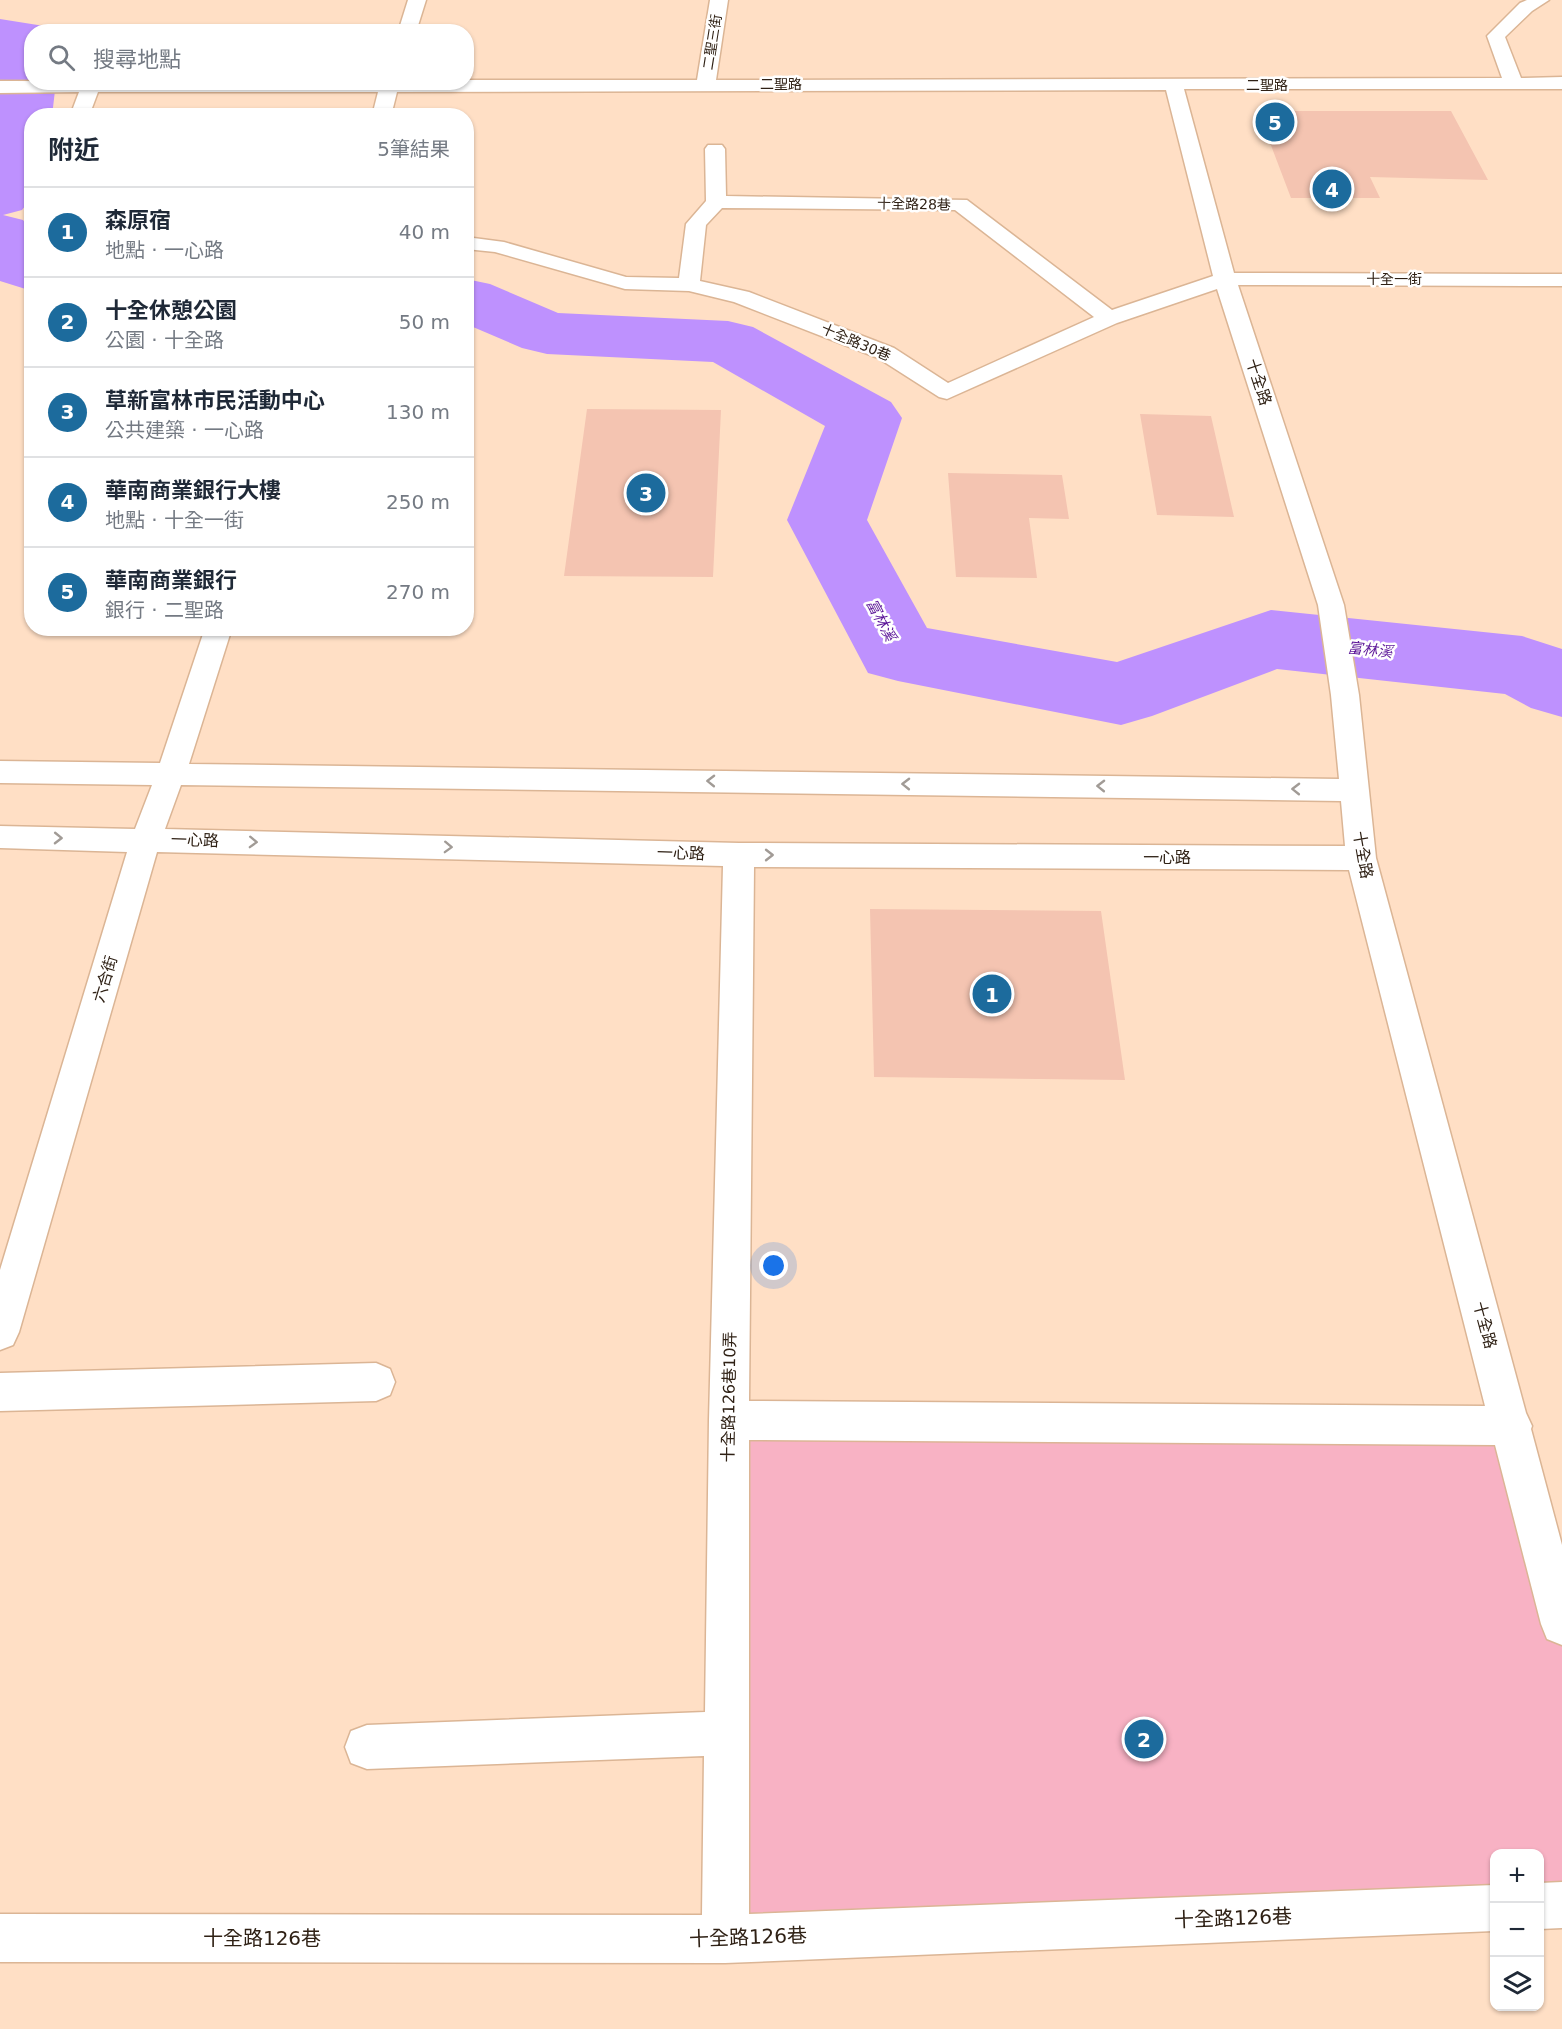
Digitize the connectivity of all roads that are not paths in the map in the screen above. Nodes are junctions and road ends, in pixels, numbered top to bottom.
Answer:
1 (417, 0) edge
2 (719, 0) edge
3 (1540, 0) edge
4 (410, 24) edge
5 (1562, 83) edge
6 (474, 84) edge
7 (706, 84) junction
8 (1514, 84) junction
9 (1174, 86) junction
10 (0, 87) edge
11 (24, 87) edge
12 (89, 90) edge
13 (388, 90) edge
14 (82, 108) edge
15 (383, 108) edge
16 (715, 149) dead end
17 (716, 202) junction
18 (474, 244) edge
19 (1225, 279) junction
20 (1562, 280) edge
21 (689, 285) junction
22 (1109, 318) junction
23 (216, 636) edge
24 (0, 772) edge
25 (171, 774) junction
26 (1355, 790) junction
27 (0, 837) edge
28 (147, 839) junction
29 (739, 855) junction
30 (1361, 858) junction
31 (0, 1332) edge
32 (376, 1382) dead end
33 (0, 1392) edge
34 (729, 1420) junction
35 (1512, 1426) junction
36 (1562, 1623) edge
37 (727, 1733) junction
38 (367, 1747) dead end
39 (1562, 1905) edge
40 (1544, 1906) edge
41 (1490, 1908) edge
42 (0, 1938) edge
43 (725, 1939) junction

1 - 4 street
2 - 7 street, 二聖三街
3 - 8 street
5 - 8 street, 二聖路
6 - 7 street, 二聖路
7 - 9 street, 二聖路
8 - 9 street, 二聖路
9 - 19 street, 十全路
10 - 11 street, 二聖路
12 - 14 street
13 - 15 street
16 - 17 street
17 - 21 street
17 - 22 street, 十全路28巷
18 - 21 street, 十全路30巷
19 - 20 street, 十全一街
19 - 22 street, 十全路30巷
19 - 26 street, 十全路
21 - 22 street, 十全路30巷
23 - 25 street, 六合街
24 - 25 street
26 -> 25 street
25 - 28 street, 六合街
26 - 30 street, 十全路
27 -> 28 street, 一心路
28 -> 29 street, 一心路
28 - 31 street, 六合街
29 -> 30 street, 一心路
29 - 34 street, 十全路126巷10弄
30 - 35 street, 十全路
32 - 33 street
34 - 35 street
34 - 37 street, 十全路126巷10弄
35 - 36 street, 十全路
37 - 38 street
37 - 43 street, 十全路126巷10弄
39 - 40 street
41 - 43 street, 十全路126巷
42 - 43 street, 十全路126巷

